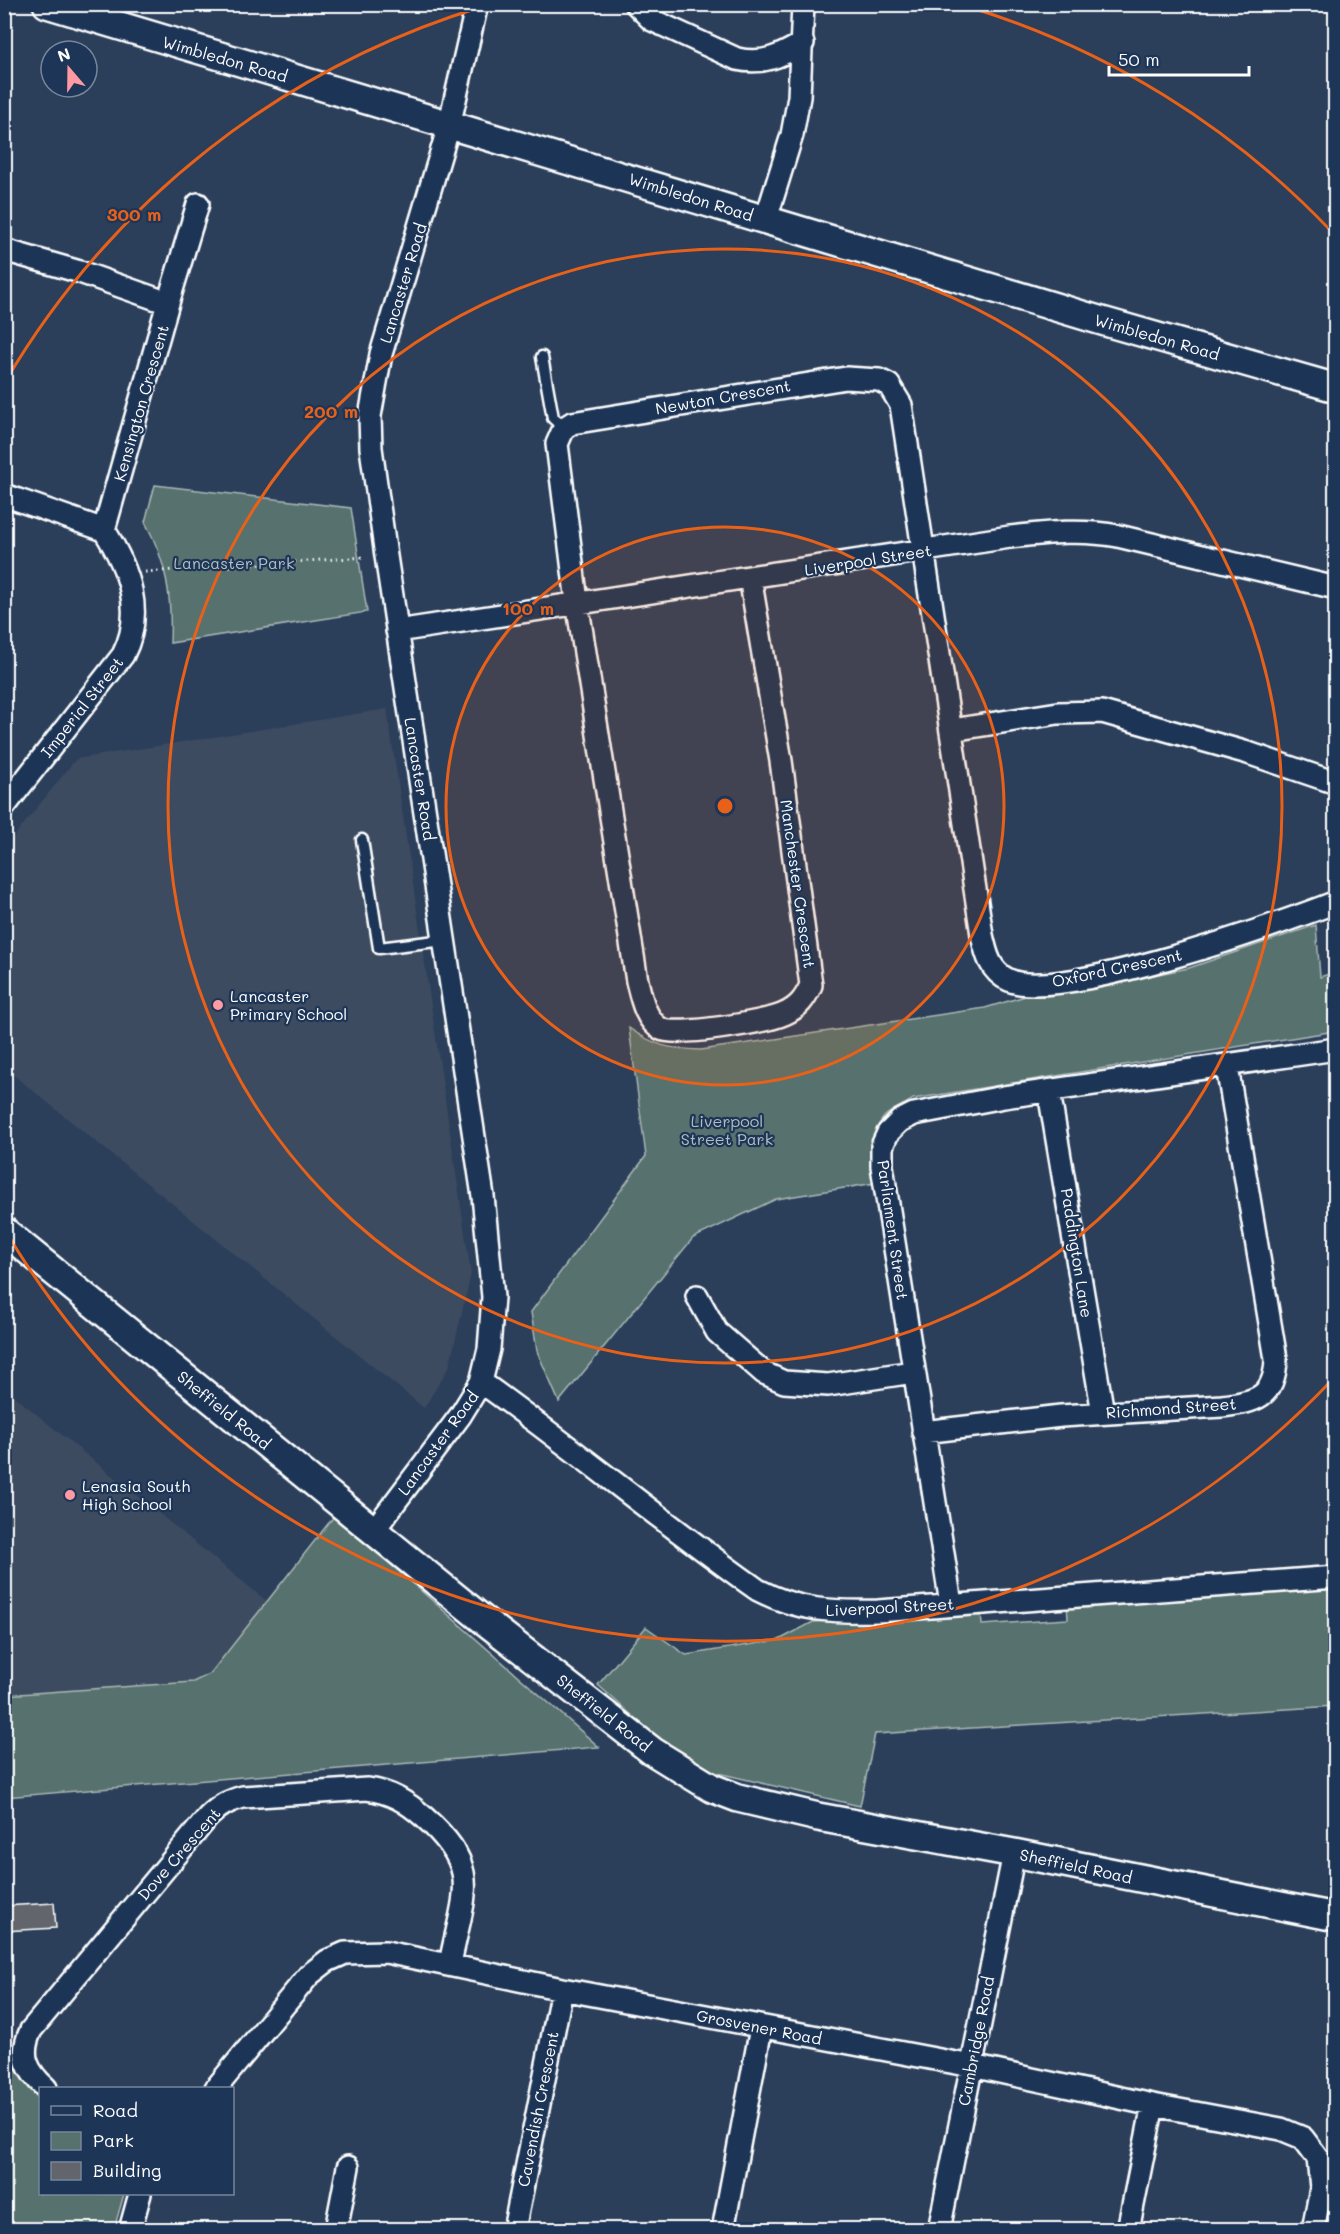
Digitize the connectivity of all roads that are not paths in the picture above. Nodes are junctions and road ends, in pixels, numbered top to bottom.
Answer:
1 (47, 4) edge
2 (477, 4) edge
3 (636, 4) edge
4 (803, 4) edge
5 (803, 43) junction
6 (449, 126) junction
7 (198, 204) dead end
8 (766, 219) junction
9 (4, 250) edge
10 (168, 303) junction
11 (542, 357) dead end
12 (1335, 388) edge
13 (564, 428) junction
14 (4, 495) edge
15 (104, 530) junction
16 (921, 552) junction
17 (750, 578) junction
18 (1335, 588) edge
19 (577, 602) junction
20 (397, 631) junction
21 (952, 730) junction
22 (1335, 783) edge
23 (4, 807) edge
24 (362, 840) dead end
25 (1335, 902) edge
26 (444, 940) junction
27 (1335, 1049) edge
28 (1227, 1067) junction
29 (1049, 1092) junction
30 (4, 1231) edge
31 (698, 1296) dead end
32 (913, 1372) junction
33 (481, 1382) junction
34 (1102, 1413) junction
35 (923, 1432) junction
36 (374, 1530) junction
37 (1335, 1577) edge
38 (951, 1604) junction
39 (1014, 1853) junction
40 (1335, 1917) edge
41 (450, 1964) junction
42 (562, 1989) junction
43 (761, 2028) junction
44 (972, 2066) junction
45 (45, 2087) edge
46 (217, 2087) edge
47 (1153, 2105) junction
48 (348, 2166) dead end
49 (139, 2195) edge
50 (130, 2229) edge
51 (336, 2229) edge
52 (514, 2229) edge
53 (723, 2229) edge
54 (939, 2229) edge
55 (1128, 2229) edge
56 (1313, 2229) edge

1 - 6 street, Wimbledon Road
2 - 6 street, Lancaster Road
3 - 5 street
4 - 5 street
5 - 8 street
6 - 8 street, Wimbledon Road
6 - 20 street, Lancaster Road
7 - 10 street
8 - 12 street, Wimbledon Road
9 - 10 street, Kensington Crescent
10 - 15 street, Kensington Crescent
11 - 13 lane
13 - 16 street, Newton Crescent
13 - 19 street
14 - 15 street
15 - 23 street, Imperial Street
16 - 17 street, Liverpool Street
16 - 18 street, Liverpool Street
16 - 21 street, Oxford Crescent
17 - 19 street, Liverpool Street
17 - 19 street, Manchester Crescent
19 - 20 street, Liverpool Street
20 - 26 street, Lancaster Road
21 - 22 street
21 - 25 street, Oxford Crescent
24 - 26 lane
26 - 33 street, Lancaster Road
27 - 28 street, Parliament Street
28 - 29 street, Parliament Street
28 - 34 street, Richmond Street
29 - 32 street, Parliament Street
29 - 34 street, Paddington Lane
30 - 36 street, Sheffield Road
31 - 32 street
32 - 35 street, Parliament Street
33 - 36 street, Lancaster Road
33 - 38 street, Liverpool Street
34 - 35 street, Richmond Street
35 - 38 street, Parliament Street
36 - 39 street, Sheffield Road
37 - 38 street, Liverpool Street
39 - 40 street, Sheffield Road
39 - 44 street, Cambridge Road
41 - 42 street, Grosvener Road
41 - 45 street, Dove Crescent
41 - 46 street, Grosvener Road
42 - 43 street, Grosvener Road
42 - 52 street, Cavendish Crescent
43 - 44 street, Grosvener Road
43 - 53 street
44 - 47 street, Grosvener Road
44 - 54 street, Cambridge Road
47 - 55 street
47 - 56 street, Grosvener Road
48 - 51 street
49 - 50 street

